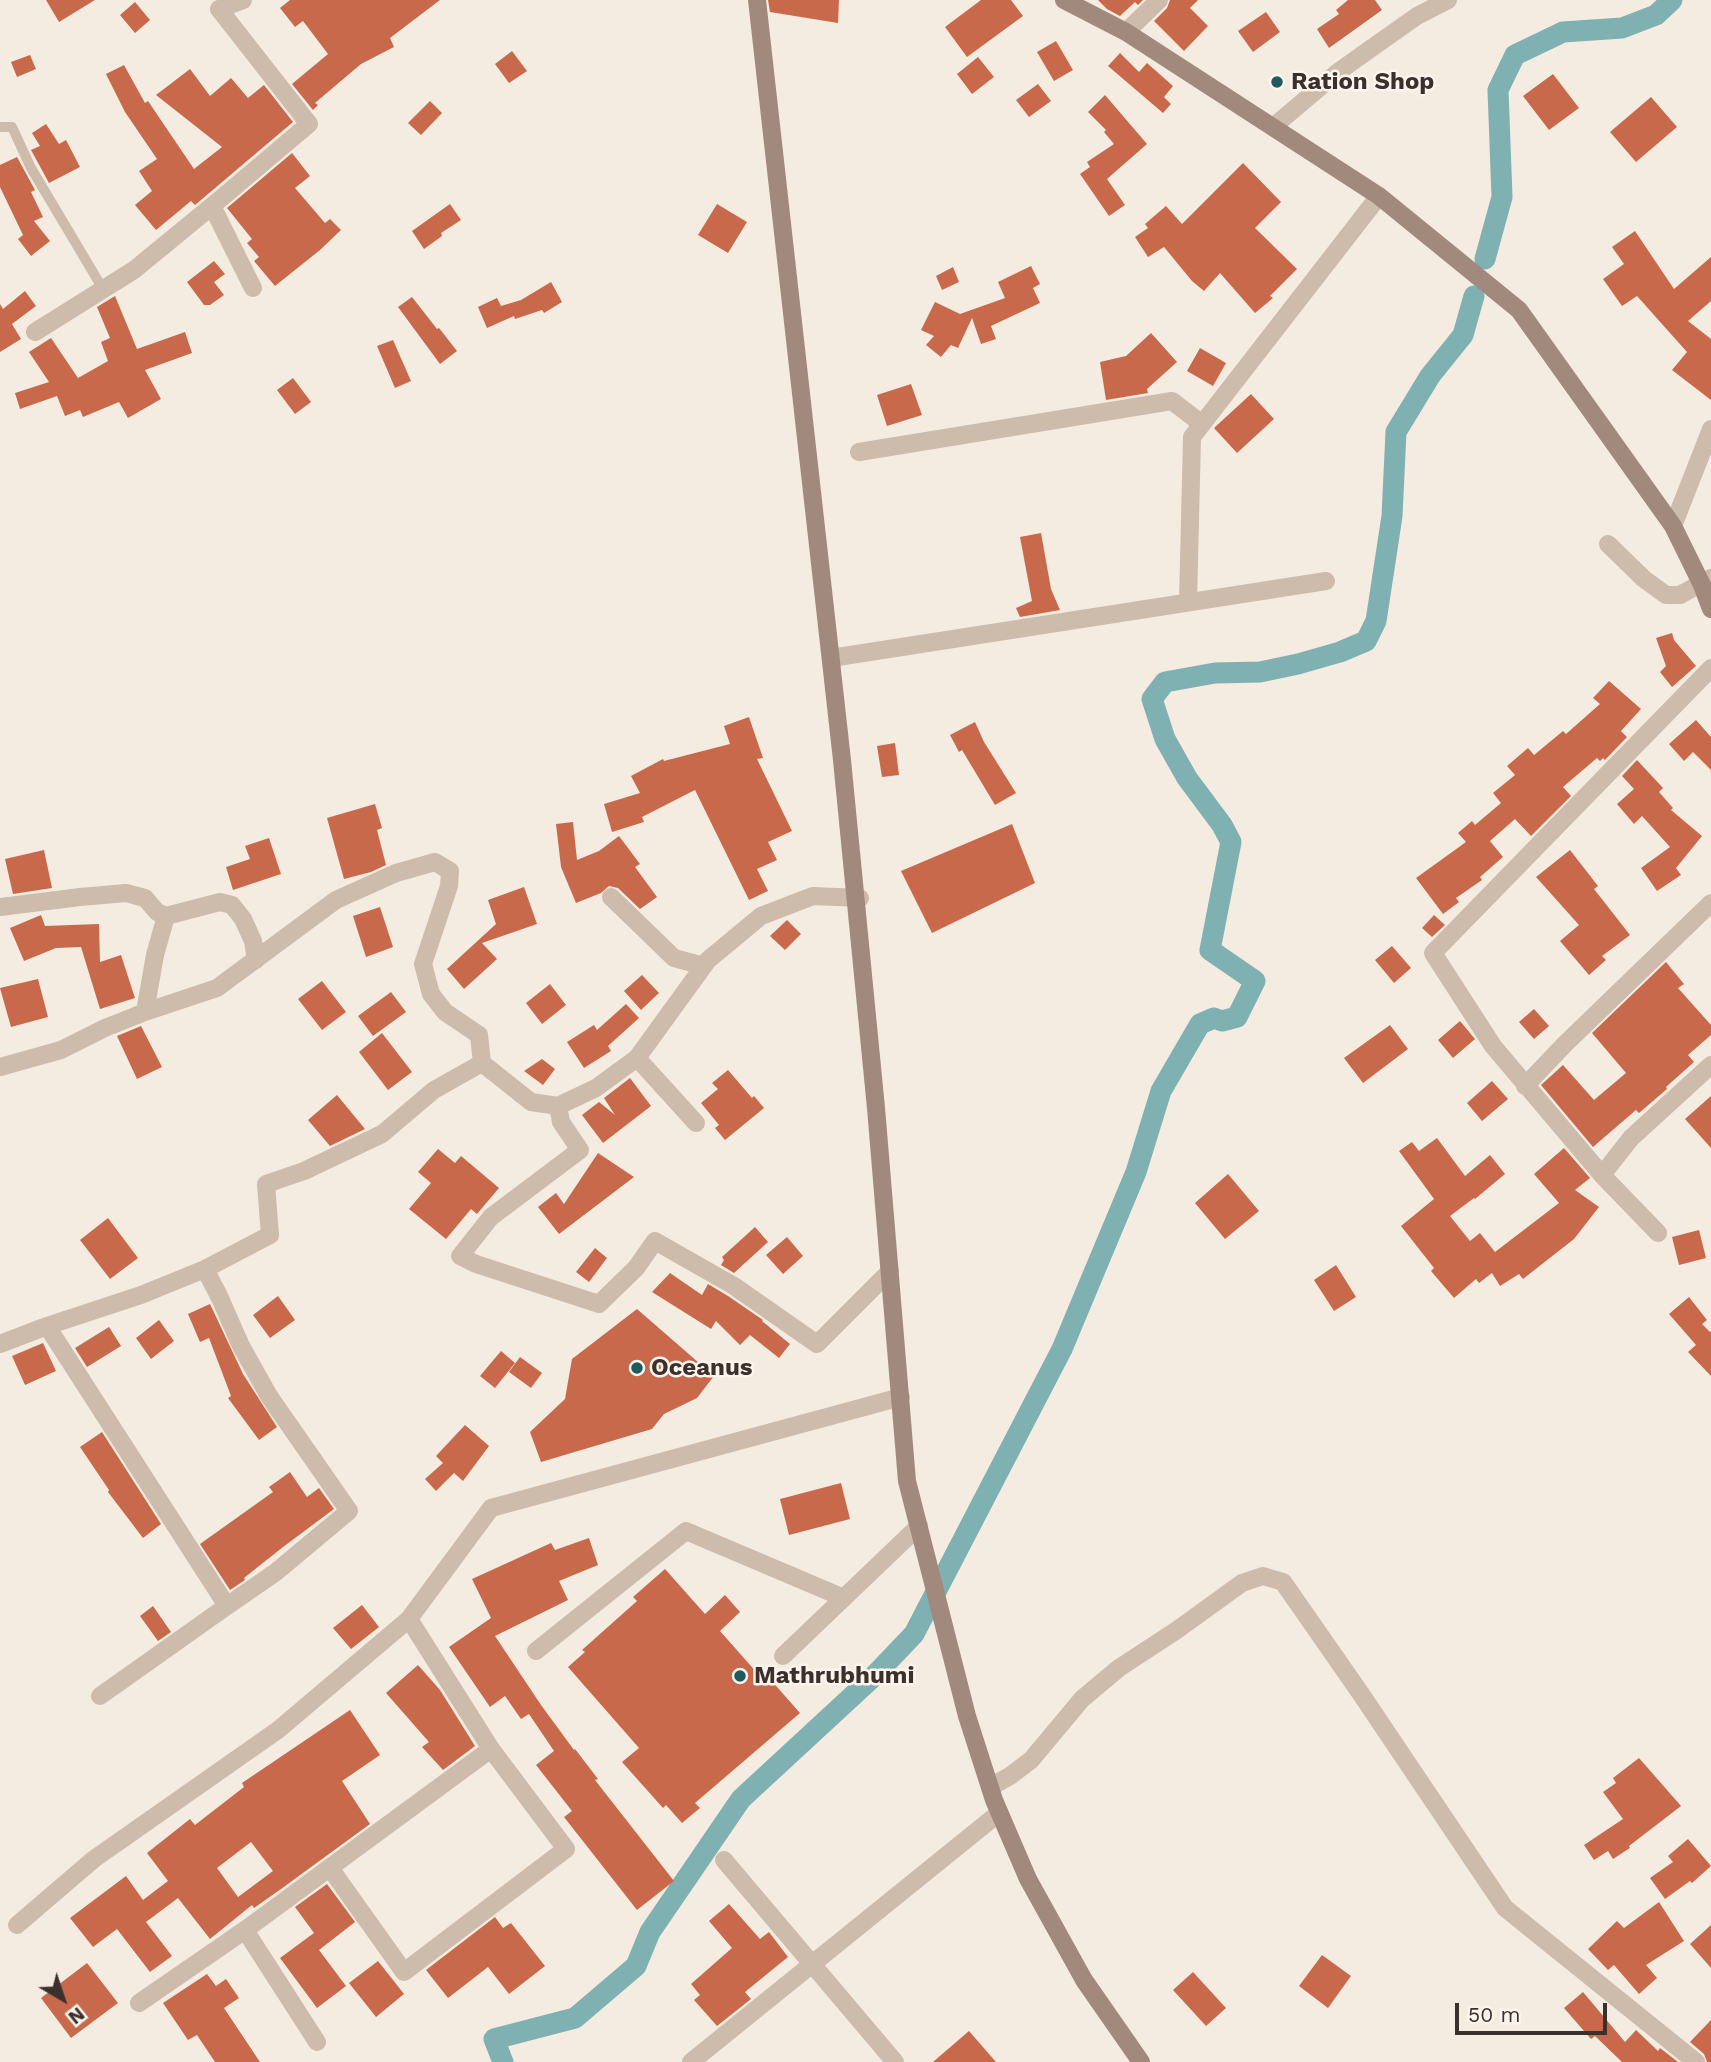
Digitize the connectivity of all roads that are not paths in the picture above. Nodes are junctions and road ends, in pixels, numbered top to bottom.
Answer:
1 (243, 0) edge
2 (757, 0) edge
3 (1064, 0) edge
4 (1160, 0) edge
5 (1448, 0) edge
6 (1126, 32) junction
7 (0, 127) edge
8 (1273, 127) junction
9 (1379, 196) junction
10 (212, 206) junction
11 (253, 288) dead end
12 (103, 289) junction
13 (35, 332) dead end
14 (1202, 424) junction
15 (1711, 429) edge
16 (859, 452) dead end
17 (1673, 526) junction
18 (1608, 544) dead end
19 (1326, 581) dead end
20 (1707, 581) edge
21 (1188, 602) junction
22 (1711, 609) edge
23 (831, 658) junction
24 (1711, 668) edge
25 (611, 897) dead end
26 (858, 898) junction
27 (1711, 903) edge
28 (0, 907) edge
29 (166, 916) junction
30 (256, 960) junction
31 (704, 966) junction
32 (145, 1012) junction
33 (638, 1058) junction
34 (482, 1062) junction
35 (1711, 1065) edge
36 (0, 1067) edge
37 (1525, 1086) junction
38 (558, 1106) junction
39 (696, 1124) dead end
40 (1602, 1175) junction
41 (1658, 1233) dead end
42 (205, 1269) junction
43 (890, 1271) junction
44 (47, 1326) junction
45 (0, 1344) edge
46 (901, 1396) junction
47 (920, 1529) junction
48 (844, 1598) junction
49 (227, 1606) junction
50 (409, 1619) junction
51 (536, 1651) dead end
52 (783, 1656) dead end
53 (100, 1696) dead end
54 (491, 1749) junction
55 (990, 1787) junction
56 (999, 1813) junction
57 (724, 1860) dead end
58 (330, 1868) junction
59 (17, 1925) dead end
60 (246, 1930) junction
61 (812, 1964) junction
62 (139, 2003) dead end
63 (317, 2042) dead end
64 (691, 2062) edge
65 (895, 2062) edge
66 (1141, 2062) edge
67 (1696, 2062) edge

1 - 10 street
2 - 23 main road
3 - 6 main road
4 - 6 street
5 - 8 street
6 - 8 main road
7 - 12 lane
8 - 9 main road
9 - 14 street
9 - 17 main road
10 - 11 street
10 - 12 street
12 - 13 street
14 - 16 street
14 - 21 street
15 - 17 street
17 - 20 main road
18 - 20 street
19 - 21 street
20 - 22 main road
21 - 23 street
23 - 26 main road
24 - 37 street
25 - 31 street
26 - 31 street
26 - 43 main road
27 - 37 street
28 - 29 street
29 - 30 street
29 - 32 street
30 - 32 street
30 - 34 street
31 - 33 street
32 - 36 street
33 - 38 street
33 - 39 street
34 - 38 street
34 - 42 street
35 - 40 street
37 - 40 street
38 - 43 street
40 - 41 street
42 - 44 street
42 - 49 street
43 - 46 main road
44 - 45 street
44 - 49 street
46 - 47 main road
46 - 50 street
47 - 48 street
47 - 55 main road
48 - 51 street
48 - 52 street
49 - 53 street
50 - 54 street
50 - 59 street
54 - 58 street
54 - 58 street
55 - 56 main road
55 - 67 street
56 - 61 street
56 - 66 main road
57 - 61 street
58 - 60 street
60 - 62 street
60 - 63 street
61 - 64 street
61 - 65 street

